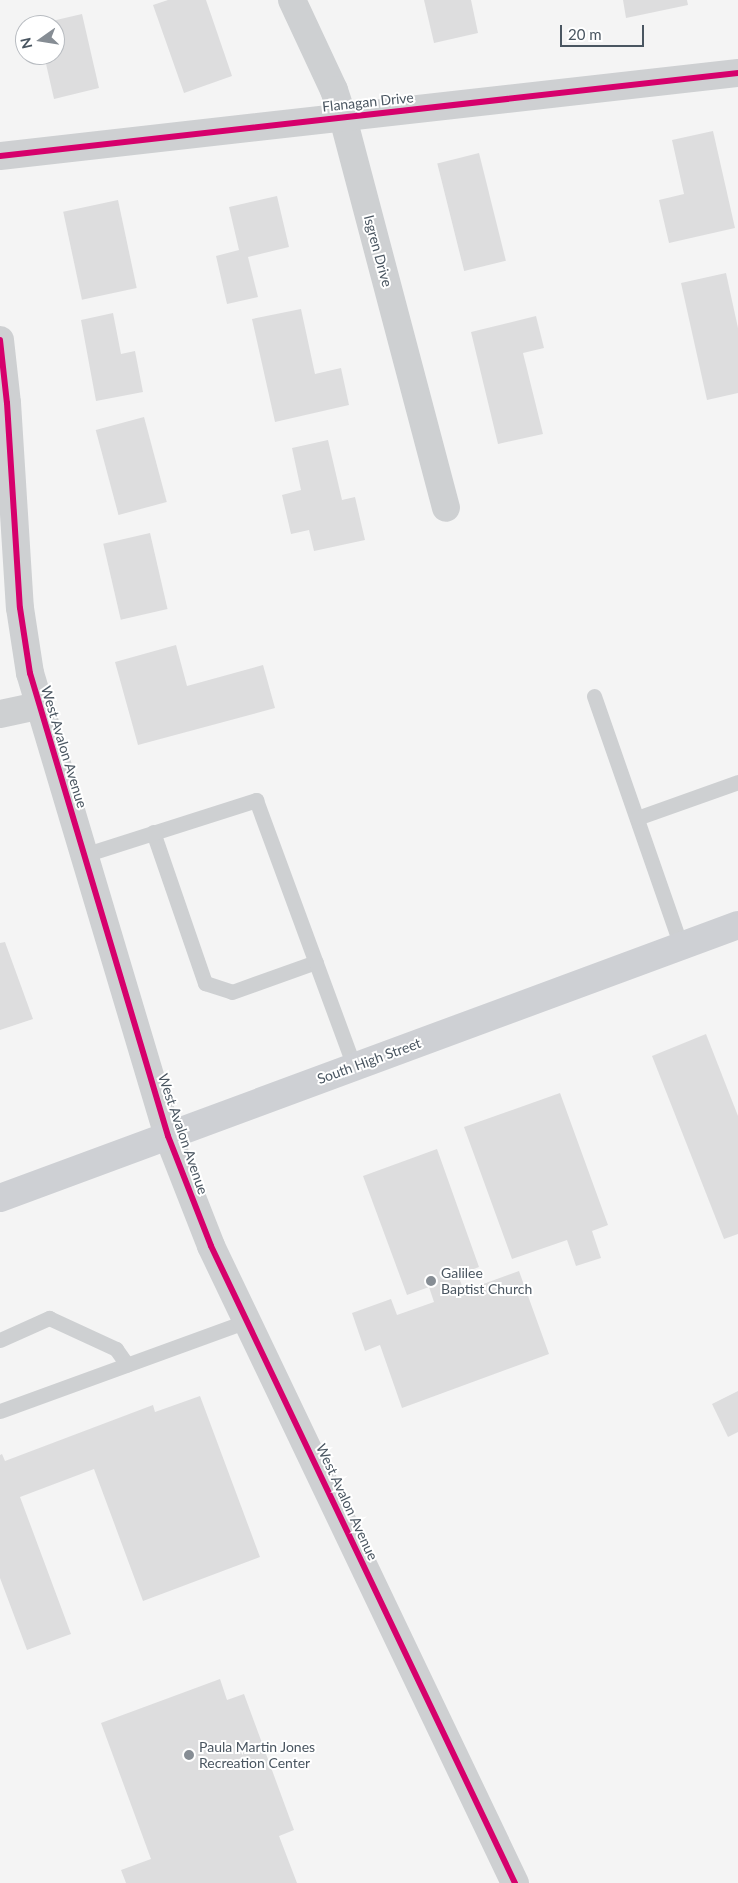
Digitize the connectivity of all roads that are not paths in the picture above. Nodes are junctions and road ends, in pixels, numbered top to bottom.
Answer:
1 (292, 0) edge
2 (738, 74) edge
3 (343, 118) junction
4 (0, 156) edge
5 (0, 340) edge
6 (446, 508) dead end
7 (594, 696) dead end
8 (38, 706) junction
9 (0, 714) edge
10 (738, 782) edge
11 (637, 818) junction
12 (153, 832) junction
13 (84, 855) junction
14 (738, 925) edge
15 (681, 946) junction
16 (316, 962) junction
17 (354, 1067) junction
18 (168, 1136) junction
19 (0, 1198) edge
20 (247, 1322) junction
21 (0, 1340) edge
22 (127, 1365) junction
23 (0, 1410) edge
24 (515, 1883) edge

1 - 3 street, Isgren Drive
2 - 3 street, Flanagan Drive
3 - 4 street, Flanagan Drive
3 - 6 street, Isgren Drive
5 - 8 street, West Avalon Avenue
7 - 11 lane
8 - 9 street
8 - 13 street, West Avalon Avenue
10 - 11 lane
11 - 15 lane
12 - 13 lane
12 - 16 lane
12 - 16 lane
13 - 18 street, West Avalon Avenue
14 - 15 main road, South High Street
15 - 17 main road, South High Street
16 - 17 lane
17 - 18 main road, South High Street
18 - 19 main road, South High Street
18 - 20 street, West Avalon Avenue
20 - 22 lane
20 - 24 street, West Avalon Avenue
21 - 22 lane
22 - 23 lane

